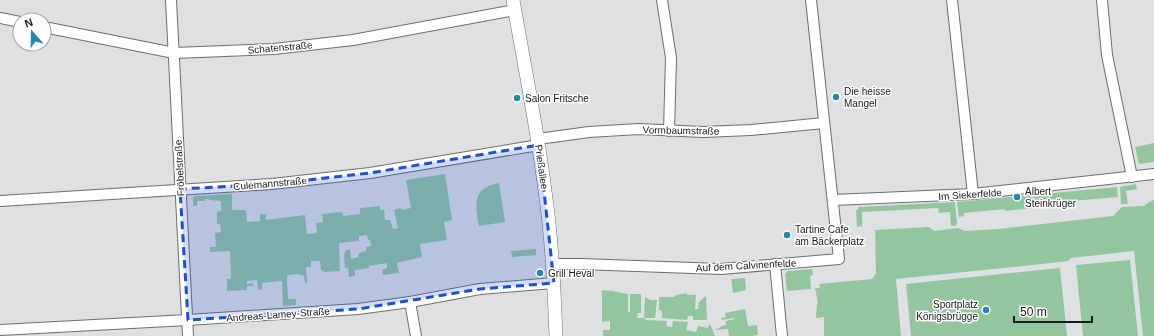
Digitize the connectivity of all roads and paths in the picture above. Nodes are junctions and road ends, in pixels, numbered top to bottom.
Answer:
1 (172, 0) edge
2 (662, 0) edge
3 (811, 0) edge
4 (952, 0) edge
5 (1102, 0) edge
6 (514, 5) edge
7 (0, 18) edge
8 (12, 20) edge
9 (52, 29) edge
10 (174, 53) junction
11 (824, 123) junction
12 (669, 131) junction
13 (538, 142) junction
14 (1154, 174) edge
15 (1132, 177) junction
16 (180, 189) junction
17 (973, 194) junction
18 (0, 201) edge
19 (833, 203) junction
20 (553, 264) junction
21 (775, 264) junction
22 (554, 283) junction
23 (410, 302) junction
24 (188, 320) junction
25 (0, 330) edge
26 (188, 336) edge
27 (416, 336) edge
28 (556, 336) edge
29 (782, 336) edge

1 - 10 street, Fröbelstraße
2 - 12 street
3 - 11 street
4 - 17 street
5 - 15 street
6 - 10 street, Schatenstraße
6 - 13 street, Prießallee
7 - 8 street
9 - 10 street, Schatenstraße
10 - 16 street, Fröbelstraße
11 - 12 street, Vormbaumstraße
11 - 19 street
12 - 13 street, Vormbaumstraße
13 - 16 street, Culemannstraße
13 - 20 street, Prießallee
14 - 15 street, Im Siekerfelde
15 - 17 street, Im Siekerfelde
16 - 18 street, Culemannstraße
16 - 24 street, Fröbelstraße
17 - 19 street, Im Siekerfelde
19 - 21 street, Auf dem Calvinenfelde
20 - 21 street, Auf dem Calvinenfelde
20 - 22 street, Prießallee
21 - 29 street
22 - 23 street, Andreas-Lamey-Straße
22 - 28 street, Prießallee
23 - 24 street, Andreas-Lamey-Straße
23 - 27 street
24 - 25 street, Andreas-Lamey-Straße
24 - 26 street, Fröbelstraße

